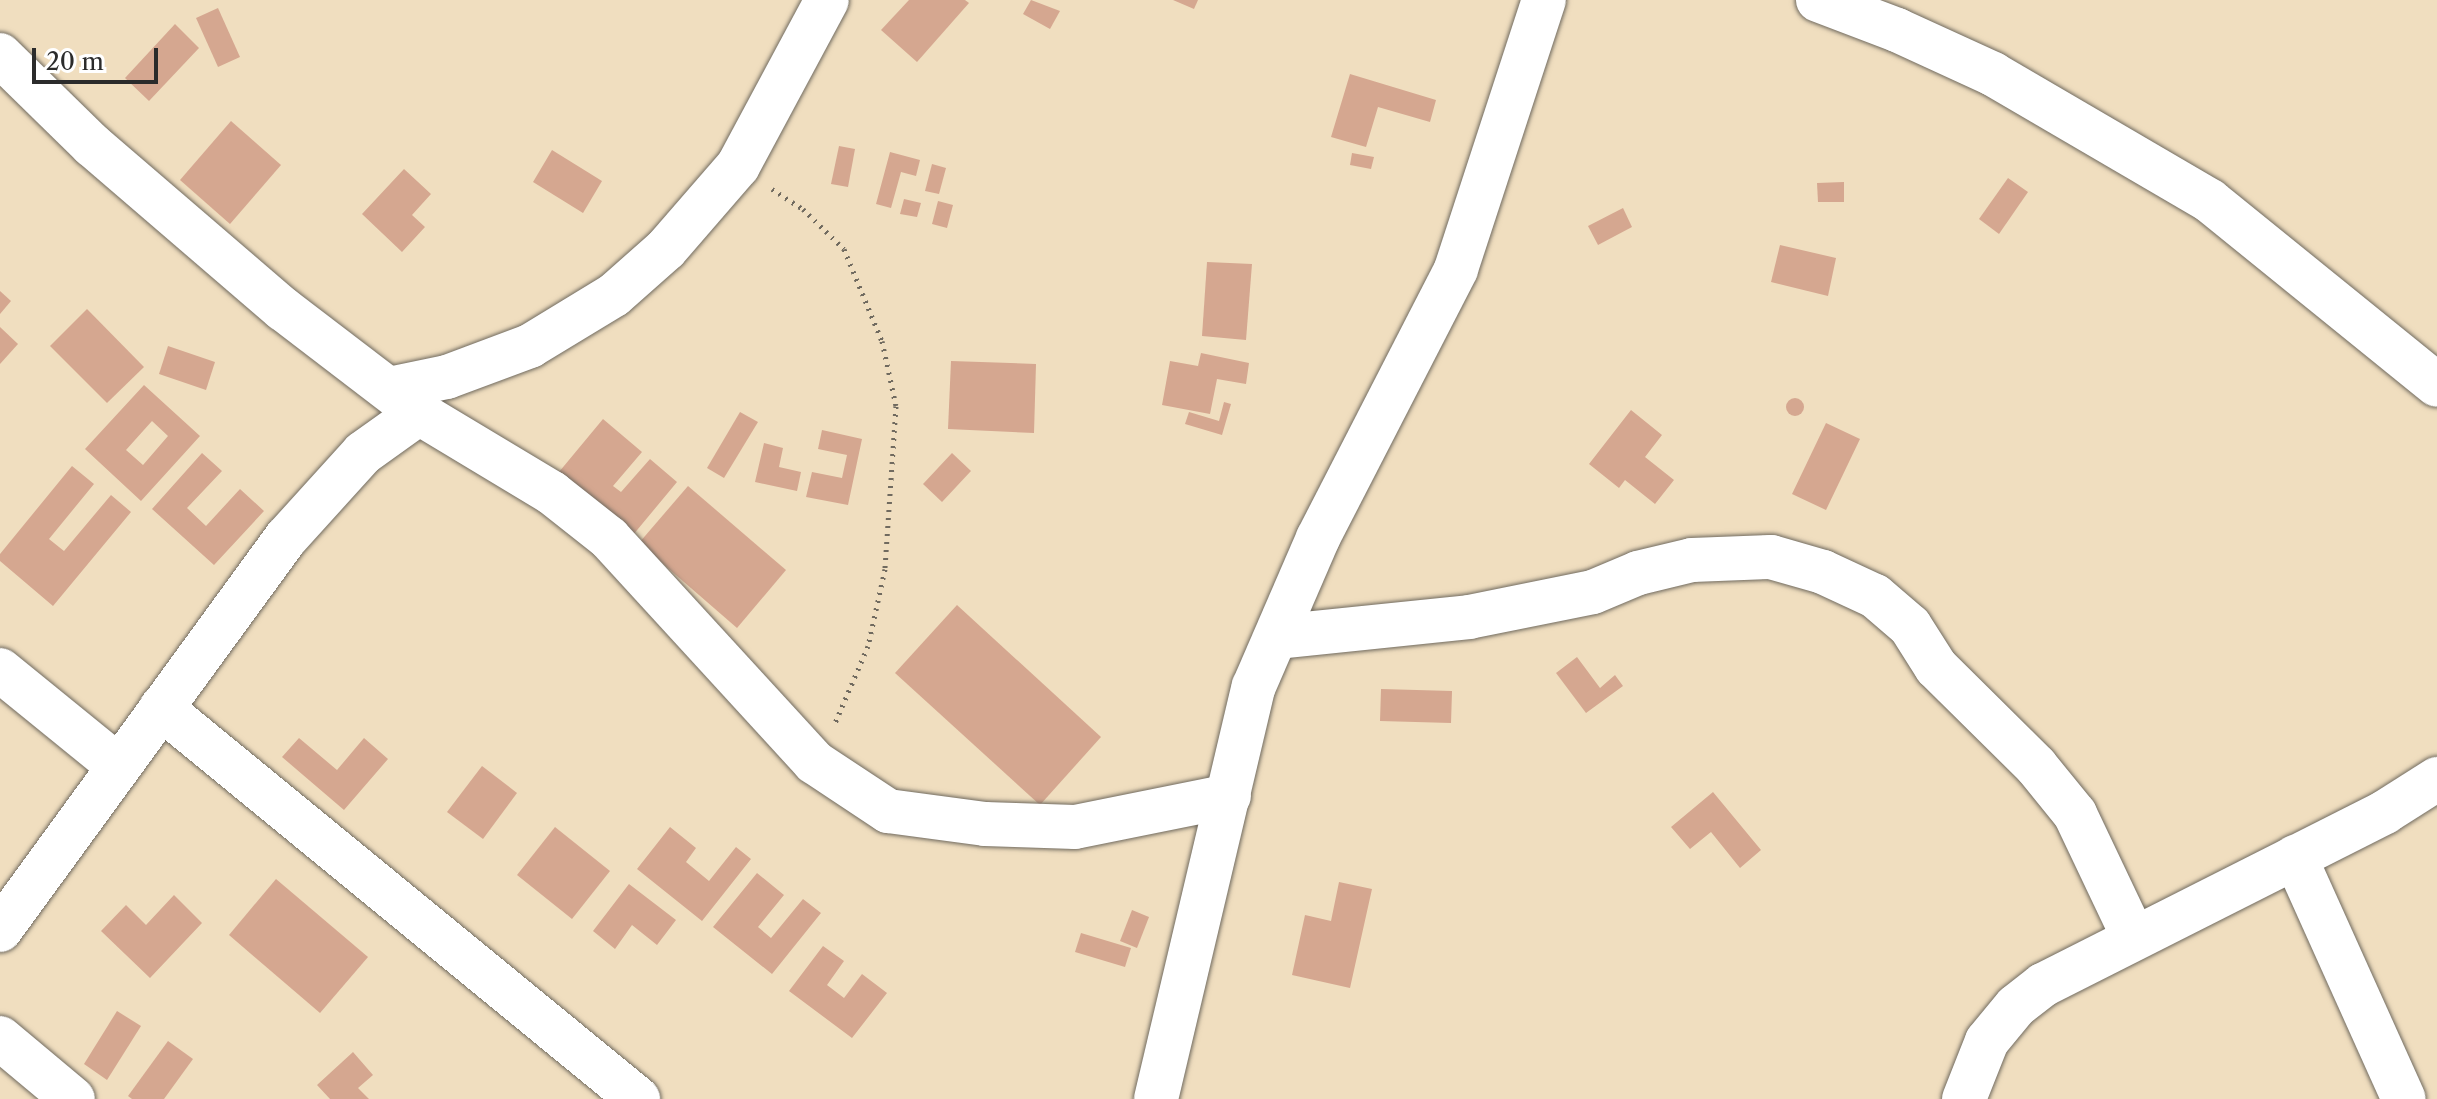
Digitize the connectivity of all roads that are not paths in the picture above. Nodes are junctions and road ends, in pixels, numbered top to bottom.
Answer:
1 (827, 0) edge
2 (1544, 0) edge
3 (1818, 0) edge
4 (0, 55) edge
5 (2437, 385) edge
6 (404, 401) junction
7 (1276, 637) junction
8 (0, 670) edge
9 (161, 708) junction
10 (118, 766) junction
11 (2437, 779) edge
12 (1229, 796) junction
13 (2295, 857) junction
14 (0, 930) edge
15 (2134, 938) junction
16 (0, 1038) edge
17 (73, 1099) edge
18 (638, 1099) edge
19 (1156, 1099) edge
20 (1964, 1099) edge
21 (2404, 1099) edge

1 - 6 street
2 - 7 street
3 - 5 street
4 - 6 street
6 - 9 street
6 - 12 street
7 - 12 street
7 - 15 street
8 - 10 street
9 - 10 street
9 - 18 street
10 - 14 street
11 - 13 street
12 - 19 street
13 - 15 street
13 - 21 street
15 - 20 street
16 - 17 street

